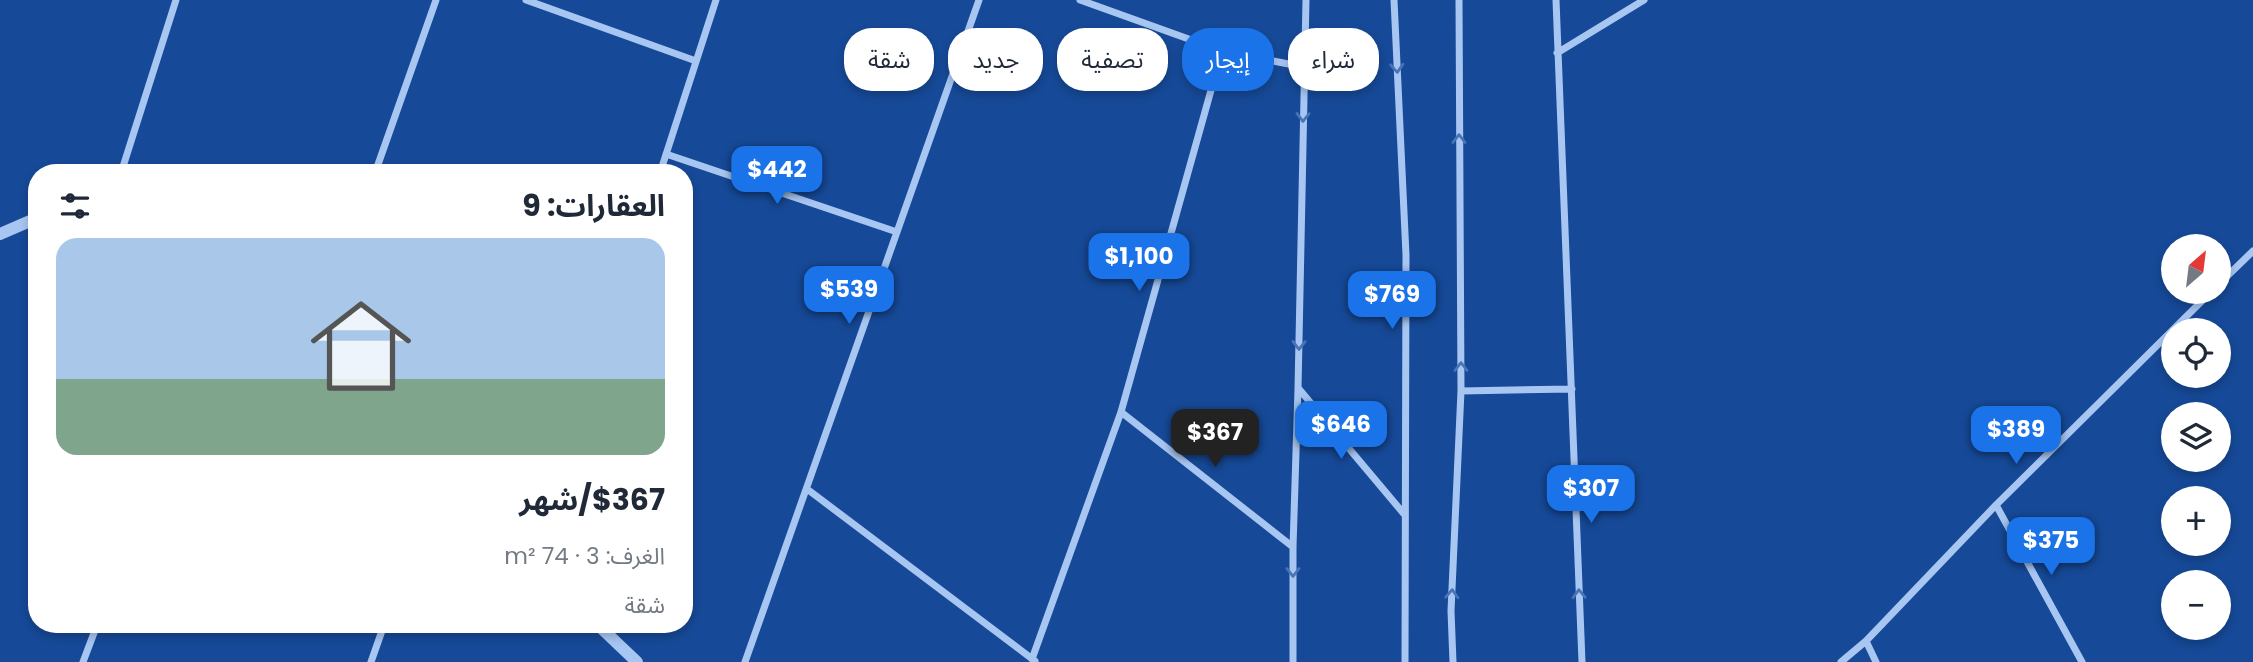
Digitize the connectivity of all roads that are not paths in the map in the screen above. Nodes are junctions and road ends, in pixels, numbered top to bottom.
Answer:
1 (176, 0) edge
2 (436, 0) edge
3 (526, 0) edge
4 (716, 0) edge
5 (979, 0) edge
6 (1080, 0) edge
7 (1306, 0) edge
8 (1394, 0) edge
9 (1459, 0) edge
10 (1556, 0) edge
11 (1644, 0) edge
12 (1305, 28) edge
13 (1182, 37) edge
14 (1557, 53) junction
15 (696, 61) junction
16 (1211, 91) edge
17 (1304, 91) edge
18 (666, 154) junction
19 (124, 164) edge
20 (378, 164) edge
21 (663, 164) edge
22 (28, 222) edge
23 (897, 232) junction
24 (0, 234) edge
25 (2253, 251) edge
26 (2231, 272) edge
27 (2199, 304) edge
28 (1298, 389) junction
29 (1572, 389) junction
30 (1461, 391) junction
31 (1121, 412) junction
32 (807, 489) junction
33 (1996, 505) junction
34 (1405, 515) junction
35 (1293, 547) junction
36 (94, 633) edge
37 (381, 633) edge
38 (606, 633) edge
39 (1866, 641) junction
40 (1034, 660) edge
41 (83, 662) edge
42 (371, 662) edge
43 (637, 662) edge
44 (745, 662) edge
45 (1293, 662) edge
46 (1405, 662) edge
47 (1453, 662) edge
48 (1582, 662) edge
49 (1841, 662) edge
50 (1876, 662) edge
51 (2082, 662) edge

1 - 19 street
2 - 20 street
3 - 15 street
4 - 15 street
5 - 23 street
6 - 13 street
7 - 12 street
8 -> 34 street
30 -> 9 street
10 - 14 street
11 - 14 street
14 - 29 street
15 - 18 street
16 - 31 street
17 -> 28 street
18 - 21 street
18 - 23 street
22 - 24 street
23 - 32 street
25 - 26 street
27 - 33 street
28 - 34 street
28 - 35 street
29 - 30 street
48 -> 29 street
47 -> 30 street
31 - 35 street
31 - 40 street
32 - 40 street
32 - 44 street
33 - 39 street
33 - 51 street
34 - 46 street
35 -> 45 street
36 - 41 street
37 - 42 street
38 - 43 street
39 - 49 street
39 - 50 street

